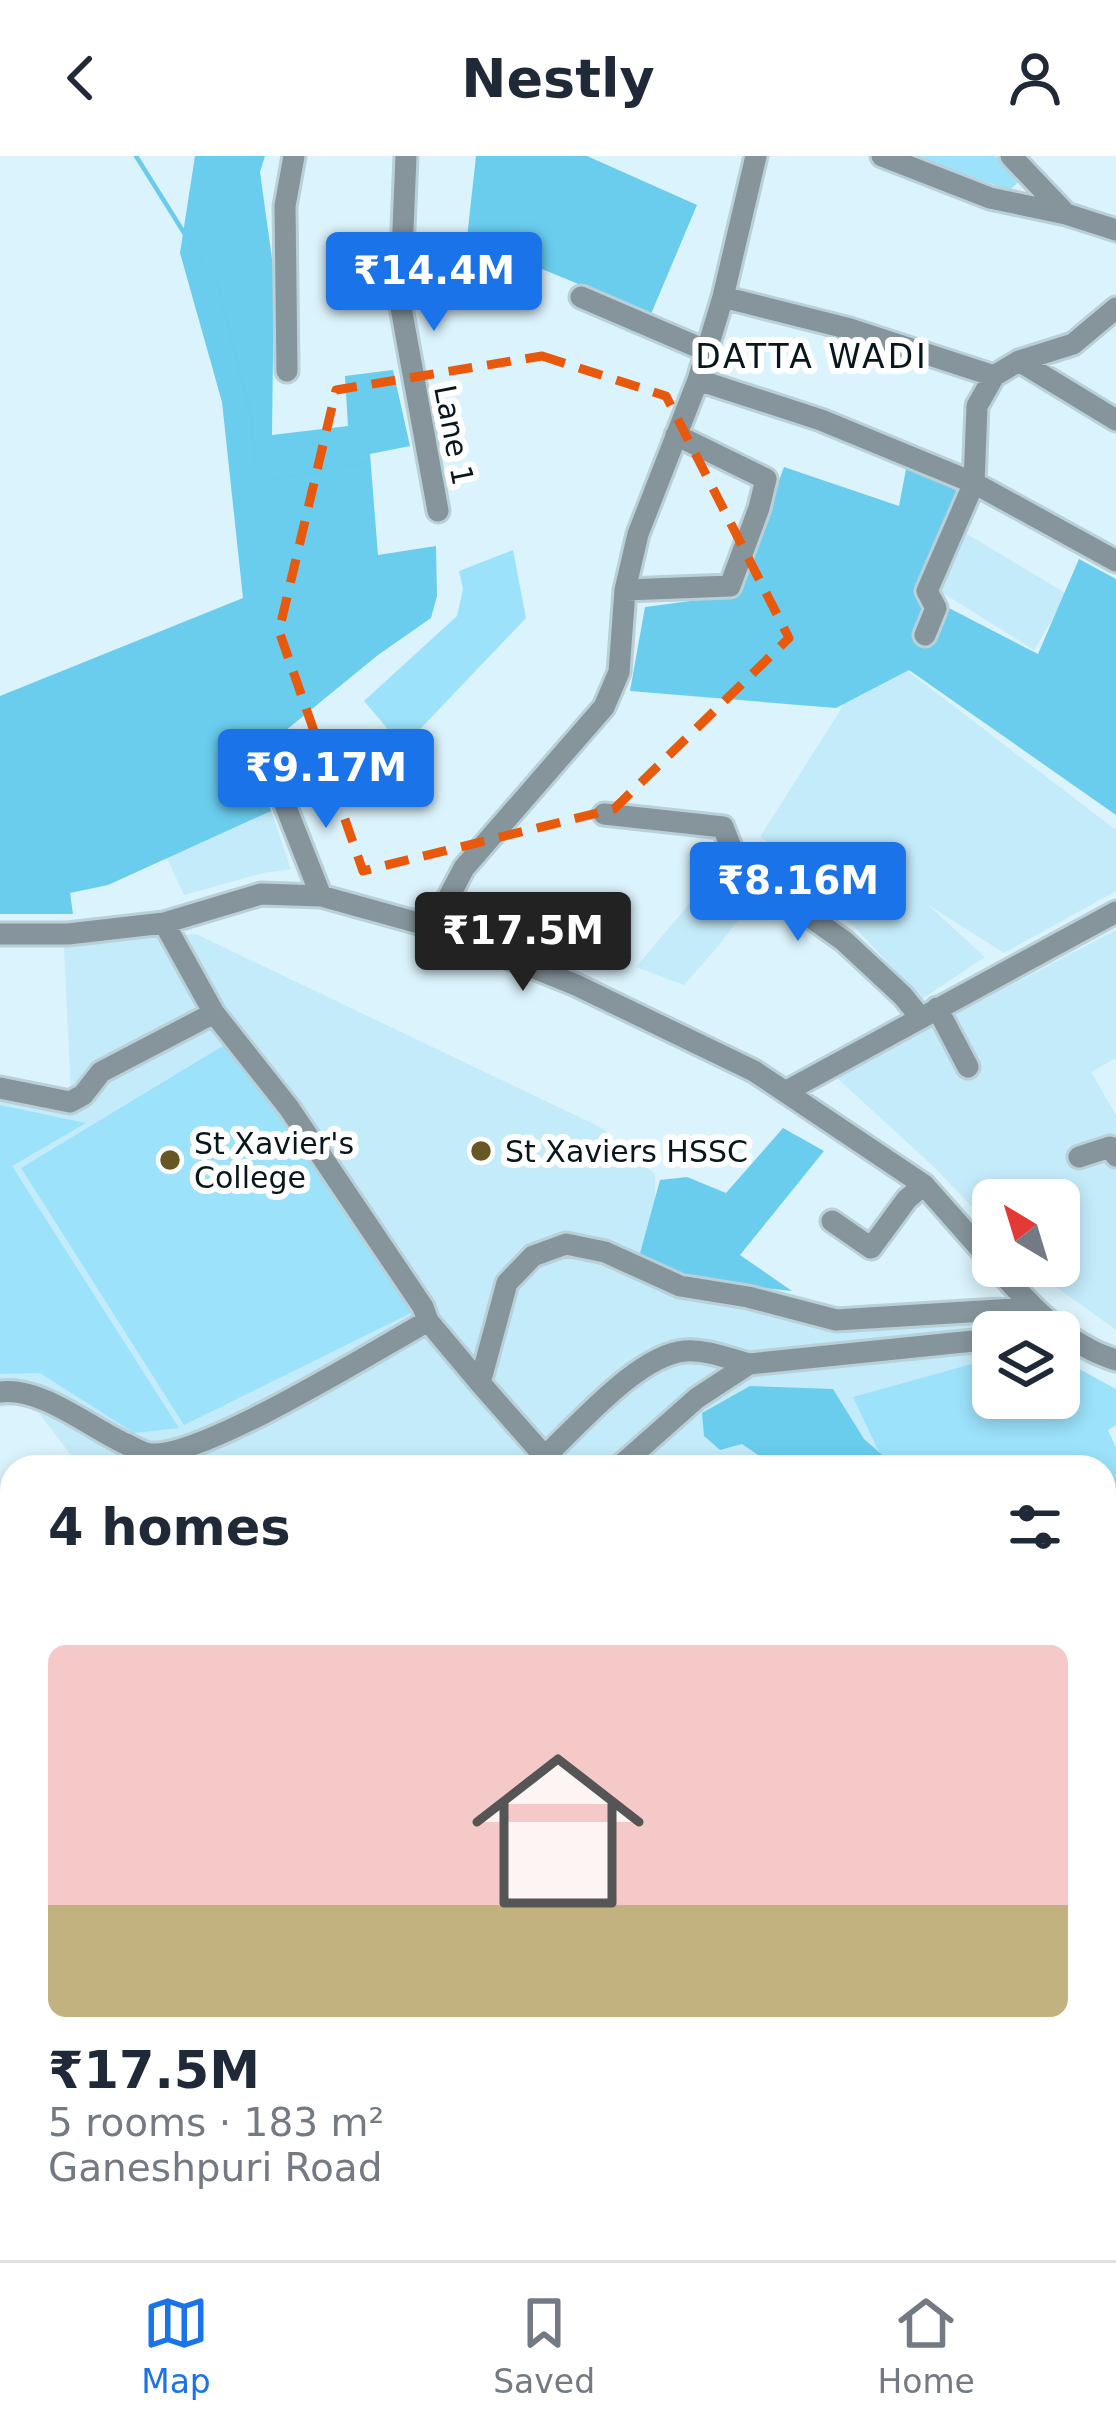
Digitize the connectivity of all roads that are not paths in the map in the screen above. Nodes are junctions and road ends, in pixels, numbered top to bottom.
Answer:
1 (294, 156) edge
2 (406, 156) edge
3 (756, 156) edge
4 (882, 156) edge
5 (1011, 156) edge
6 (1066, 214) junction
7 (1114, 226) edge
8 (581, 297) dead end
9 (724, 297) junction
10 (1116, 308) edge
11 (706, 351) junction
12 (1019, 361) junction
13 (286, 370) dead end
14 (994, 376) junction
15 (698, 380) junction
16 (1116, 420) edge
17 (676, 435) junction
18 (974, 482) junction
19 (438, 511) dead end
20 (1116, 561) edge
21 (626, 590) junction
22 (925, 635) dead end
23 (278, 787) dead end
24 (604, 814) dead end
25 (758, 881) junction
26 (823, 881) dead end
27 (321, 896) junction
28 (1116, 912) edge
29 (164, 922) junction
30 (433, 927) junction
31 (0, 934) edge
32 (928, 1012) junction
33 (214, 1013) junction
34 (968, 1067) dead end
35 (0, 1088) edge
36 (785, 1092) junction
37 (1116, 1156) edge
38 (1079, 1157) dead end
39 (924, 1185) junction
40 (832, 1221) dead end
41 (972, 1240) edge
42 (1013, 1287) edge
43 (1032, 1308) junction
44 (1035, 1311) edge
45 (428, 1322) junction
46 (972, 1341) edge
47 (1080, 1346) edge
48 (1116, 1360) edge
49 (749, 1364) junction
50 (480, 1383) junction
51 (0, 1392) edge
52 (543, 1455) edge
53 (556, 1455) edge
54 (633, 1455) edge

1 - 13 street
2 - 19 street, Lane 1
3 - 9 street
4 - 6 street
5 - 6 street
6 - 7 street
8 - 11 street
9 - 11 street
9 - 14 street
10 - 12 street
11 - 15 street
12 - 14 street
12 - 16 street
14 - 18 street
15 - 17 street
15 - 18 street
17 - 21 street
17 - 21 street
18 - 20 street
18 - 22 street
21 - 30 street
23 - 27 street
24 - 25 street
25 - 26 street
25 - 32 street
27 - 29 street
27 - 30 street
28 - 32 street
29 - 31 street
29 - 33 street
30 - 36 street
32 - 34 street
32 - 36 street
33 - 35 street
33 - 45 street
36 - 39 street
37 - 38 street
39 - 40 street
39 - 41 street
42 - 43 street
43 - 44 street
43 - 50 street
45 - 50 street
45 - 51 street
46 - 49 street
47 - 48 street
49 - 53 street
49 - 54 street
50 - 52 street

